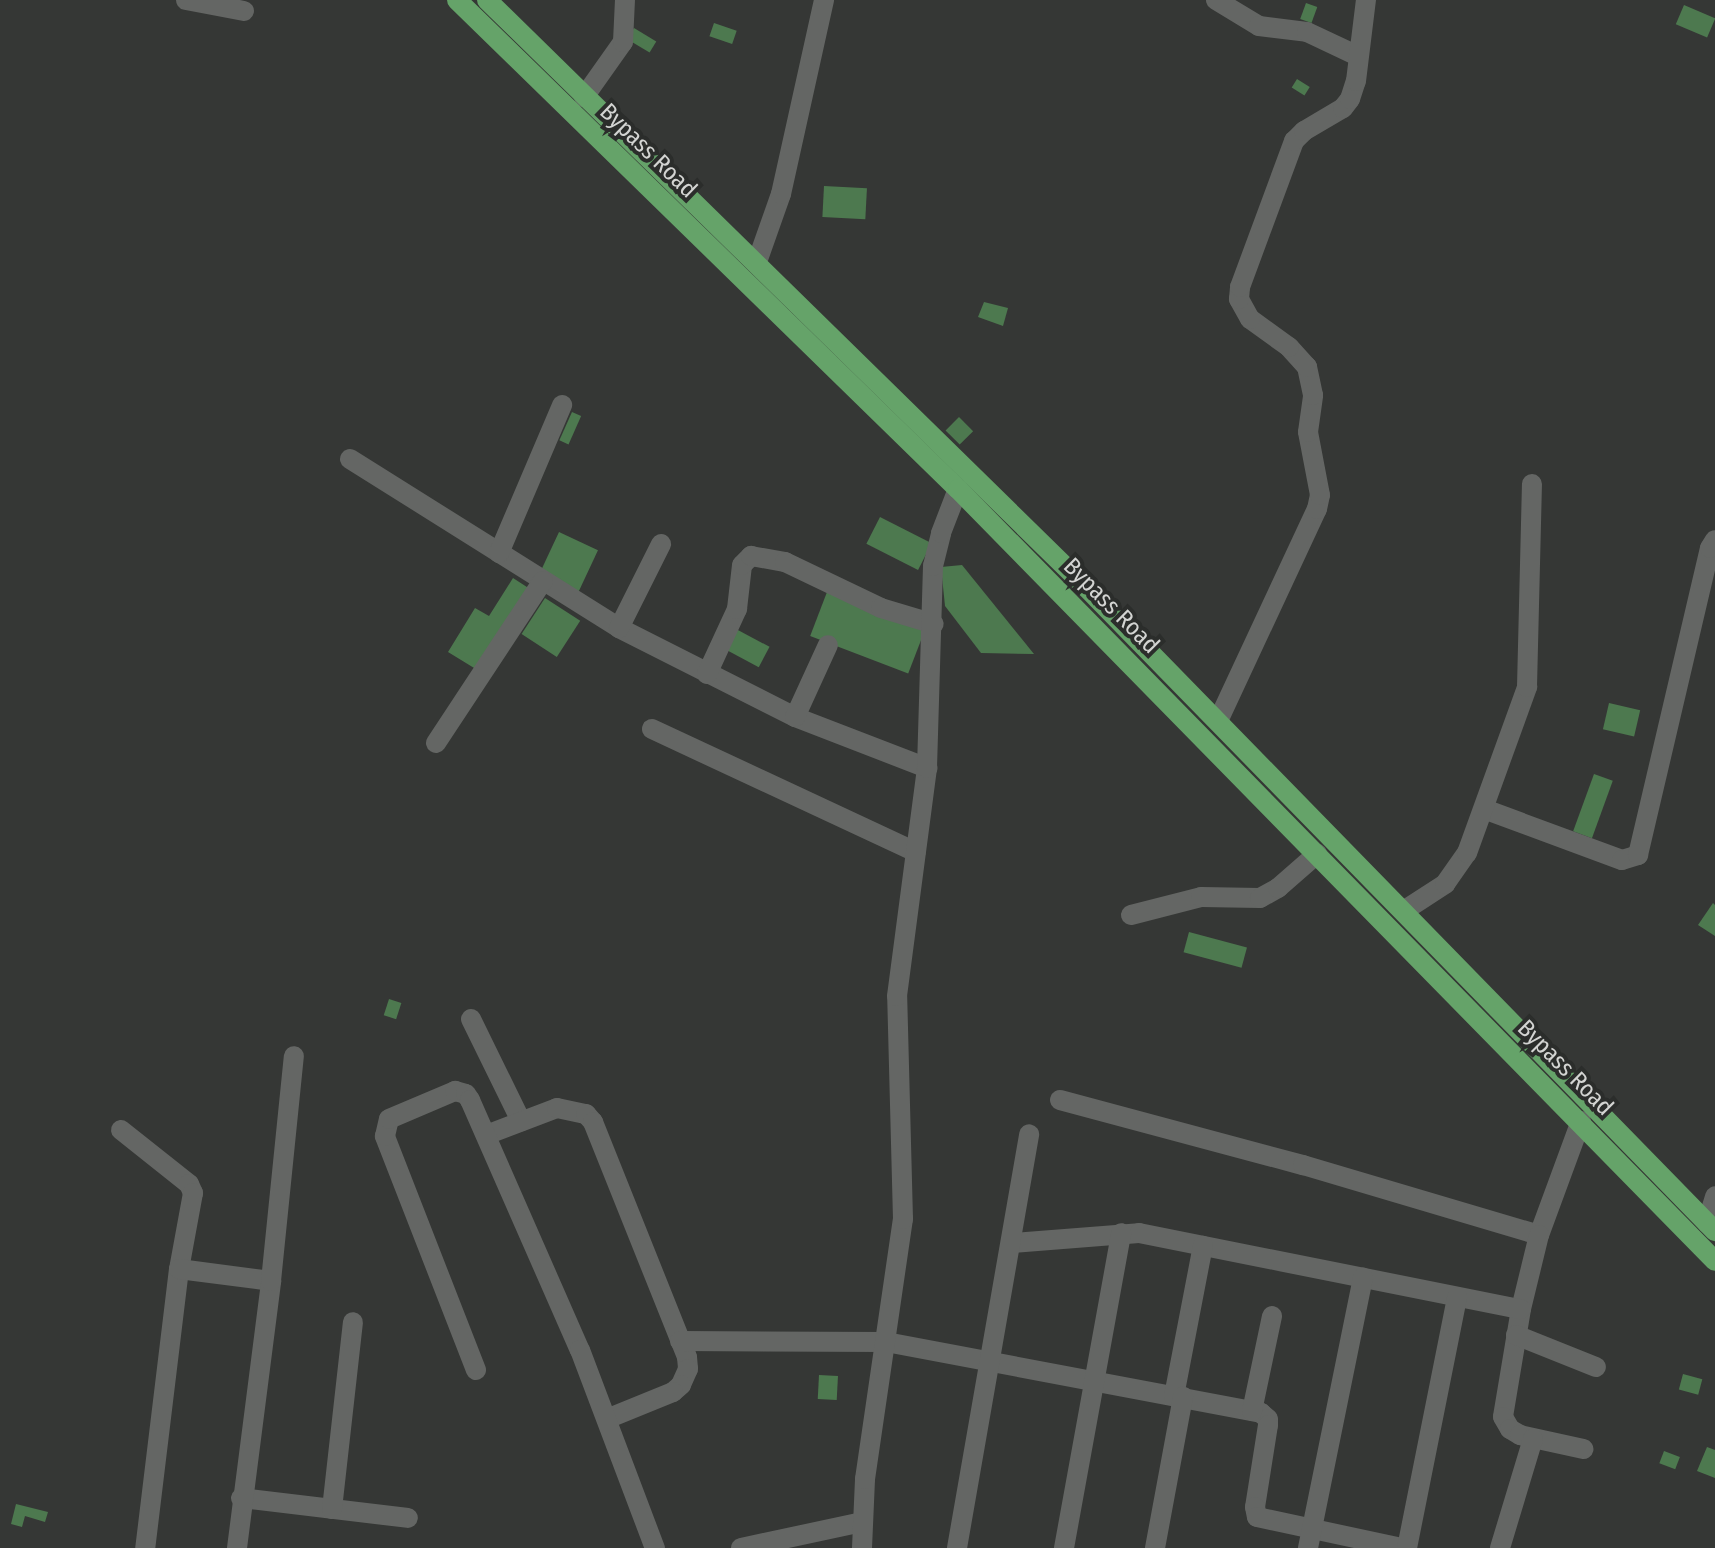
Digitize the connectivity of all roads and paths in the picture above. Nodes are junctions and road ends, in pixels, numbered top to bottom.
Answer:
1 (186, 0) edge
2 (457, 0) edge
3 (487, 0) edge
4 (625, 0) edge
5 (824, 0) edge
6 (1216, 0) edge
7 (1366, 0) edge
8 (244, 11) dead end
9 (1358, 56) junction
10 (584, 97) junction
11 (757, 262) junction
12 (562, 405) dead end
13 (350, 459) dead end
14 (1532, 484) dead end
15 (958, 489) junction
16 (1715, 540) edge
17 (661, 544) dead end
18 (499, 553) junction
19 (543, 581) junction
20 (934, 624) junction
21 (619, 628) junction
22 (828, 645) dead end
23 (707, 674) junction
24 (795, 717) junction
25 (1218, 721) junction
26 (652, 729) dead end
27 (436, 743) dead end
28 (927, 768) junction
29 (1484, 809) junction
30 (916, 852) junction
31 (1317, 854) junction
32 (1405, 910) junction
33 (1131, 915) dead end
34 (471, 1019) dead end
35 (294, 1056) dead end
36 (1060, 1100) dead end
37 (521, 1121) junction
38 (1581, 1121) junction
39 (121, 1130) dead end
40 (1029, 1134) dead end
41 (486, 1135) junction
42 (1715, 1196) edge
43 (1711, 1227) edge
44 (1121, 1233) junction
45 (1539, 1235) junction
46 (1013, 1243) junction
47 (1203, 1246) junction
48 (1715, 1261) edge
49 (179, 1269) junction
50 (1363, 1278) junction
51 (271, 1281) junction
52 (1457, 1297) junction
53 (1521, 1309) junction
54 (1272, 1316) dead end
55 (353, 1322) dead end
56 (1516, 1335) junction
57 (680, 1341) junction
58 (886, 1342) junction
59 (992, 1361) junction
60 (1596, 1367) dead end
61 (476, 1370) dead end
62 (1095, 1381) junction
63 (1179, 1396) junction
64 (1252, 1411) junction
65 (607, 1419) junction
66 (1533, 1439) junction
67 (1583, 1449) dead end
68 (241, 1498) junction
69 (332, 1509) junction
70 (408, 1518) dead end
71 (862, 1522) junction
72 (1310, 1539) edge
73 (145, 1548) edge
74 (237, 1548) edge
75 (655, 1548) edge
76 (741, 1548) edge
77 (862, 1548) edge
78 (957, 1548) edge
79 (1064, 1548) edge
80 (1155, 1548) edge
81 (1404, 1548) edge
82 (1500, 1548) edge

1 - 8 street
2 - 15 main road, Bypass Road
3 - 10 main road, Bypass Road
4 - 10 street
5 - 11 street
6 - 9 street
7 - 9 street
9 - 25 street
10 - 11 main road, Bypass Road
11 - 25 main road, Bypass Road
12 - 18 street
13 - 18 street
14 - 29 street
15 - 20 street
15 - 31 main road, Bypass Road
16 - 29 street
17 - 21 street
18 - 19 street
19 - 21 street
19 - 27 street
20 - 23 street
20 - 28 street
21 - 23 street
22 - 24 street
23 - 24 street
24 - 28 street
25 - 32 main road, Bypass Road
26 - 30 street
28 - 30 street
29 - 32 street
30 - 58 street
31 - 33 street
31 - 38 main road, Bypass Road
32 - 43 main road, Bypass Road
34 - 37 street
35 - 51 street
36 - 45 street
37 - 41 street
37 - 57 street
38 - 45 street
38 - 48 main road, Bypass Road
39 - 49 street
40 - 46 street
41 - 61 street
41 - 65 street
42 - 43 street
44 - 46 street
44 - 47 street
44 - 62 street
45 - 53 street
46 - 59 street
47 - 50 street
47 - 63 street
49 - 51 street
49 - 73 street
50 - 52 street
50 - 72 street
51 - 68 street
52 - 53 street
52 - 81 street
53 - 56 street
54 - 64 street
55 - 69 street
56 - 60 street
56 - 66 street
57 - 58 street
57 - 65 street
58 - 59 street
58 - 71 street
59 - 62 street
59 - 78 street
62 - 63 street
62 - 79 street
63 - 64 street
63 - 80 street
64 - 72 street
65 - 75 street
66 - 67 street
66 - 82 street
68 - 69 street
68 - 74 street
69 - 70 street
71 - 76 street
71 - 77 street
72 - 81 street

